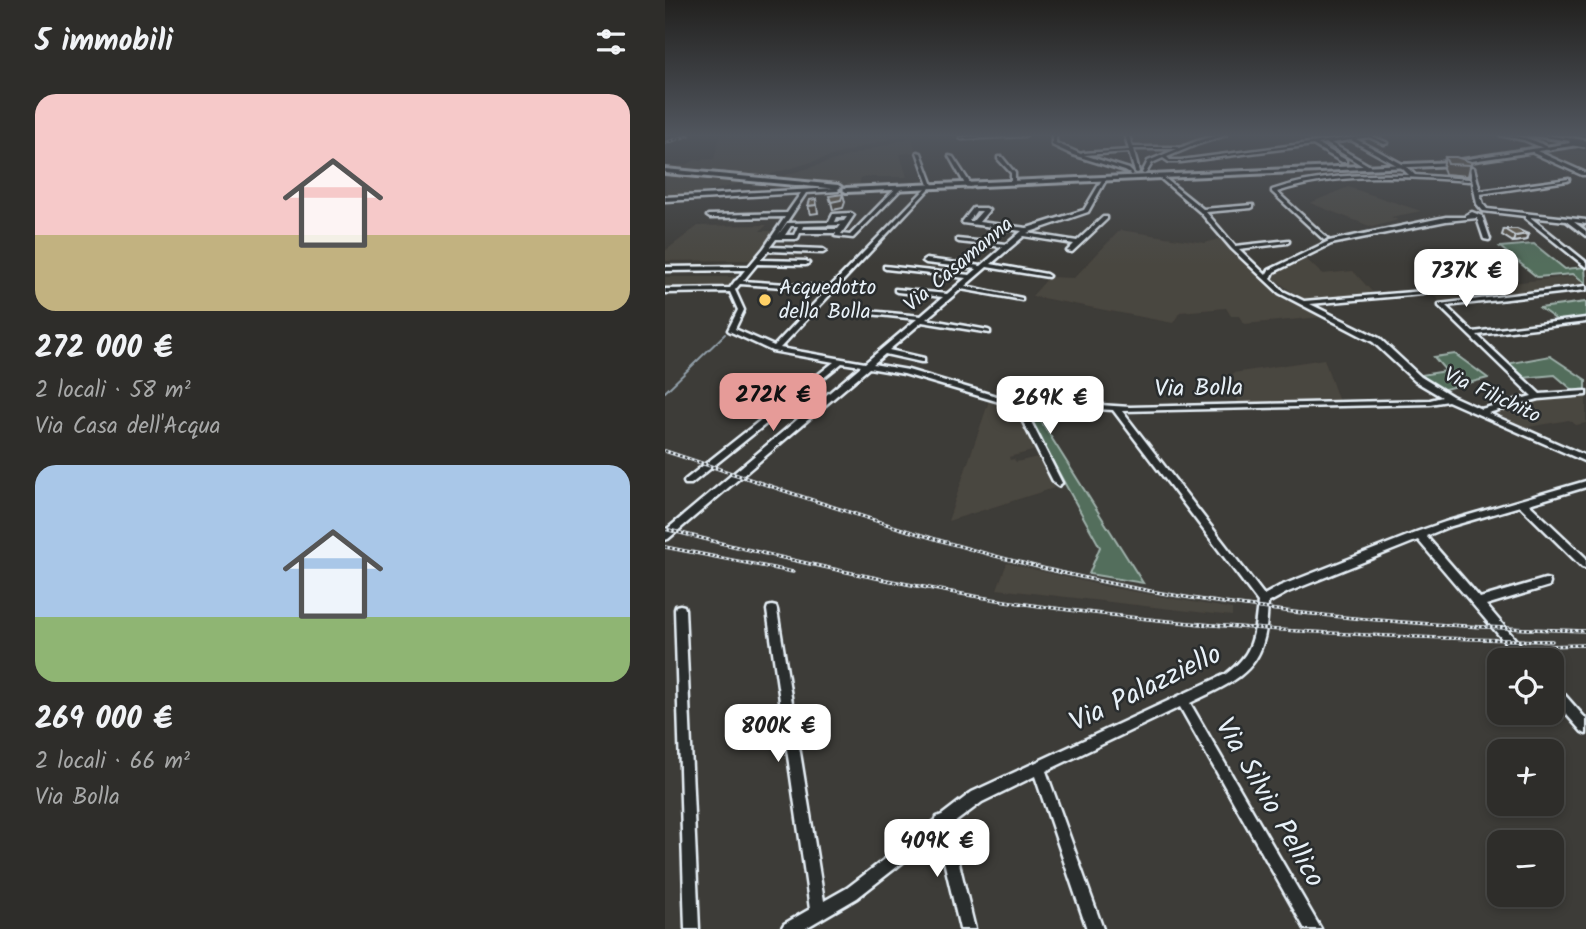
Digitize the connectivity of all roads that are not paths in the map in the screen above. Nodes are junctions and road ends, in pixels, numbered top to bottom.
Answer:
1 (749, 178) edge
2 (928, 178) edge
3 (964, 178) edge
4 (1013, 178) edge
5 (1110, 178) edge
6 (1165, 178) edge
7 (1308, 178) edge
8 (1365, 178) edge
9 (1446, 178) edge
10 (1470, 178) edge
11 (1105, 179) junction
12 (1469, 180) joint
13 (1567, 180) dead end
14 (1311, 181) junction
15 (791, 182) junction
16 (1013, 183) junction
17 (968, 185) junction
18 (931, 187) junction
19 (837, 188) junction
20 (847, 188) junction
21 (898, 188) junction
22 (804, 192) junction
23 (1478, 193) junction
24 (714, 197) junction
25 (665, 199) edge
26 (665, 206) edge
27 (1251, 206) dead end
28 (1202, 211) junction
29 (786, 215) junction
30 (1475, 215) junction
31 (710, 216) dead end
32 (1526, 216) junction
33 (1105, 218) dead end
34 (1568, 220) junction
35 (1586, 222) edge
36 (846, 223) junction
37 (975, 223) dead end
38 (831, 224) junction
39 (966, 225) dead end
40 (801, 230) junction
41 (1026, 232) junction
42 (838, 233) junction
43 (1586, 233) edge
44 (778, 237) junction
45 (1487, 239) dead end
46 (959, 240) dead end
47 (1287, 241) dead end
48 (1327, 241) junction
49 (1078, 243) junction
50 (1009, 246) junction
51 (1234, 248) junction
52 (766, 249) junction
53 (823, 251) dead end
54 (1070, 251) dead end
55 (926, 261) dead end
56 (806, 263) dead end
57 (752, 265) junction
58 (1586, 265) edge
59 (886, 267) dead end
60 (984, 267) junction
61 (1257, 268) junction
62 (665, 269) edge
63 (1046, 276) dead end
64 (972, 277) junction
65 (1267, 280) junction
66 (737, 282) junction
67 (960, 286) junction
68 (1586, 288) edge
69 (832, 289) junction
70 (665, 290) edge
71 (732, 290) junction
72 (897, 290) dead end
73 (1422, 292) dead end
74 (949, 296) junction
75 (1020, 299) dead end
76 (1300, 303) junction
77 (860, 311) dead end
78 (921, 319) junction
79 (1586, 320) edge
80 (988, 332) dead end
81 (1472, 334) junction
82 (775, 349) junction
83 (883, 351) junction
84 (841, 360) junction
85 (921, 360) dead end
86 (870, 365) junction
87 (1586, 393) edge
88 (1538, 397) junction
89 (1449, 398) junction
90 (1017, 402) junction
91 (1116, 409) junction
92 (1481, 412) junction
93 (1586, 459) edge
94 (688, 482) dead end
95 (1058, 483) dead end
96 (1586, 484) edge
97 (1522, 503) junction
98 (1419, 534) junction
99 (665, 536) edge
100 (1586, 564) edge
101 (1545, 583) dead end
102 (1263, 601) junction
103 (1477, 603) junction
104 (680, 609) dead end
105 (772, 610) dead end
106 (1516, 648) edge
107 (1183, 702) junction
108 (1564, 703) edge
109 (1586, 728) edge
110 (1038, 768) junction
111 (942, 822) junction
112 (818, 914) junction
113 (692, 929) edge
114 (789, 929) edge
115 (967, 929) edge
116 (1095, 929) edge
117 (1313, 929) edge

1 - 15 main road
2 - 18 street
3 - 17 street
4 - 16 street
5 - 11 main road
6 - 28 street, Via Filichito
7 - 14 street
8 - 14 street
9 - 12 street
10 - 23 street
11 - 16 main road
11 - 41 street, Via Casamanna
12 - 30 street
13 - 23 street
14 - 48 street
15 - 19 main road
15 - 22 street
16 - 17 main road
17 - 18 main road
18 - 20 main road
18 - 21 main road
18 - 69 street
19 - 20 main road
19 - 22 street
20 - 21 main road
21 - 42 street
22 - 24 street
22 - 29 street
23 - 32 street
24 - 25 street
24 - 26 street
27 - 28 street
28 - 51 street, Via Filichito
29 - 31 street
29 - 44 street
30 - 45 street
30 - 48 street
32 - 34 street
32 - 58 street
33 - 49 street
34 - 35 street
34 - 43 street
36 - 38 street
36 - 38 street
36 - 42 street
37 - 41 street
38 - 40 street
39 - 41 street
40 - 42 street
40 - 44 street
40 - 44 street
41 - 49 street
41 - 50 street, Via Casamanna
44 - 52 street
46 - 50 street
47 - 51 street
48 - 61 street
48 - 65 street
49 - 54 street
50 - 60 street, Via Casamanna
51 - 61 street, Via Filichito
52 - 53 street
52 - 57 street
55 - 60 street
56 - 57 street
57 - 62 street
57 - 66 street
59 - 64 street
60 - 63 street
60 - 64 street, Via Casamanna
61 - 65 street, Via Filichito
64 - 67 street, Via Casamanna
65 - 76 street, Via Filichito
66 - 69 street
66 - 71 street
67 - 74 street, Via Casamanna
67 - 75 street
68 - 81 street
69 - 82 street
70 - 71 street
71 - 82 street, Via Bolla
72 - 74 street
73 - 76 street
74 - 78 street, Via Casamanna
76 - 89 street, Via Filichito
77 - 78 street
78 - 80 street
78 - 83 street, Via Casamanna
79 - 81 street
81 - 88 street
82 - 84 street, Via Bolla
83 - 85 street
83 - 86 street, Via Casamanna
84 - 86 street, Via Bolla
84 - 94 street
86 - 90 street, Via Bolla
86 - 99 street, Via Casamanna
87 - 88 street, Via Filichito
88 - 92 street, Via Filichito
89 - 91 street, Via Bolla
89 - 92 street, Via Filichito
90 - 91 street, Via Bolla
90 - 95 street
91 - 102 street
92 - 93 street, Via Filichito
96 - 97 street
97 - 98 street
97 - 100 street
98 - 102 street
98 - 103 street
101 - 103 street
102 - 107 street, Via Palazziello
103 - 106 street
104 - 113 street
105 - 112 street
107 - 110 street, Via Palazziello
107 - 117 street, Via Silvio Pellico
108 - 109 street
110 - 111 street, Via Palazziello
110 - 116 street
111 - 112 street, Via Palazziello
111 - 115 street
112 - 114 street, Via Palazziello

